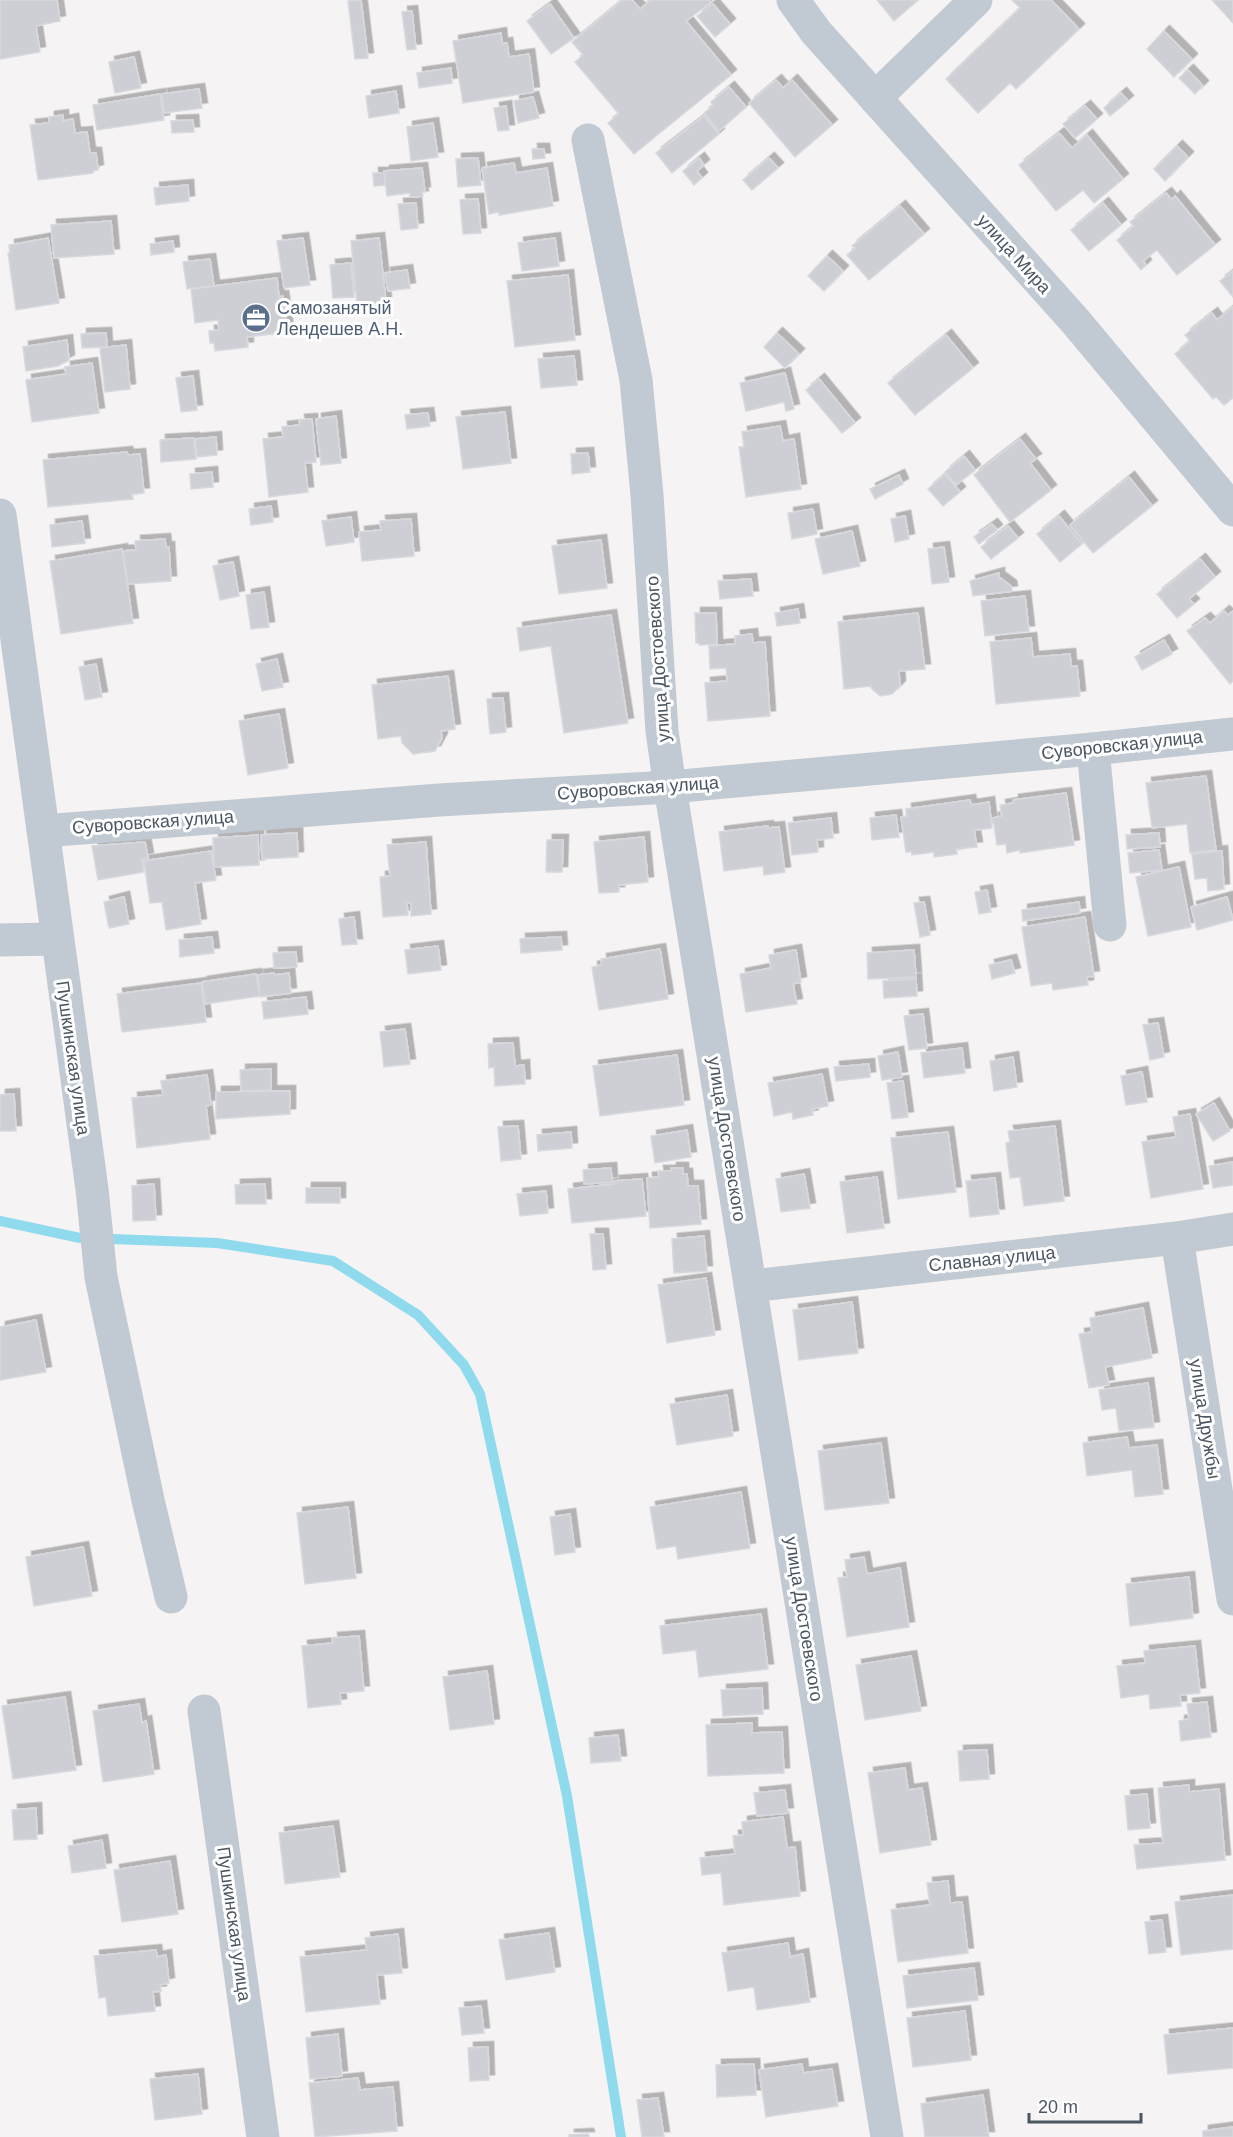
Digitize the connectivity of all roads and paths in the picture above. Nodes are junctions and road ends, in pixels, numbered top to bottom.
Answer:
1 (793, 0) edge
2 (976, 0) edge
3 (875, 98) junction
4 (588, 140) dead end
5 (1233, 510) edge
6 (0, 515) edge
7 (1233, 734) edge
8 (1093, 749) junction
9 (670, 787) junction
10 (42, 831) junction
11 (1110, 925) dead end
12 (57, 939) junction
13 (0, 940) edge
14 (1233, 1229) edge
15 (1177, 1238) junction
16 (751, 1286) junction
17 (171, 1597) dead end
18 (1233, 1599) edge
19 (204, 1711) dead end
20 (263, 2137) edge
21 (887, 2137) edge

1 - 3 street, улица Мира
2 - 3 street
3 - 5 street, улица Мира
4 - 9 street, улица Достоевского
6 - 10 street, Пушкинская улица
7 - 8 street, Суворовская улица
8 - 9 street, Суворовская улица
8 - 11 street
9 - 10 street, Суворовская улица
9 - 16 street, улица Достоевского
10 - 12 street, Пушкинская улица
12 - 13 street
12 - 17 street, Пушкинская улица
14 - 15 street, Славная улица
15 - 16 street, Славная улица
15 - 18 street, улица Дружбы
16 - 21 street, улица Достоевского
19 - 20 street, Пушкинская улица

